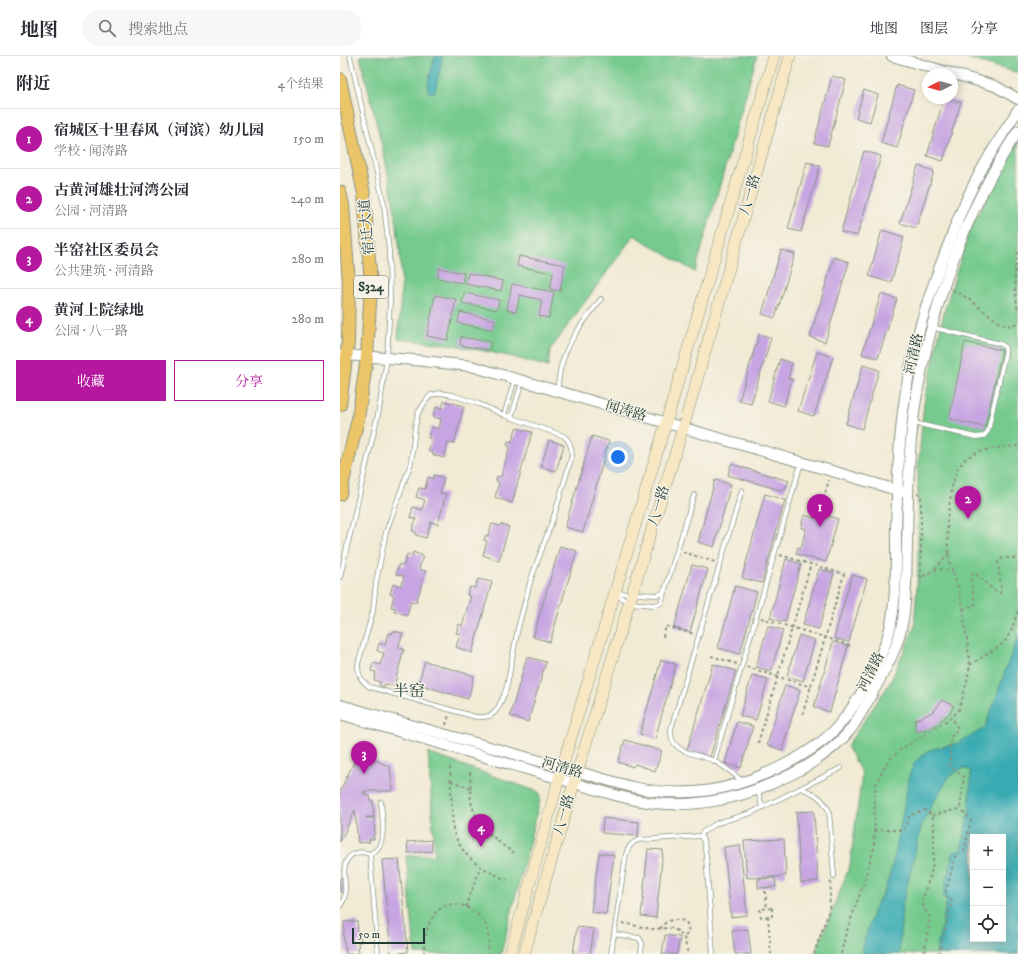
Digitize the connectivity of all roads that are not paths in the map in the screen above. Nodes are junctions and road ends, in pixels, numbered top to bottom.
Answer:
1 (350, 56) edge
2 (774, 56) edge
3 (790, 56) edge
4 (892, 56) edge
5 (340, 79) edge
6 (1018, 99) edge
7 (1018, 110) edge
8 (1018, 131) edge
9 (340, 192) edge
10 (601, 299) dead end
11 (931, 327) junction
12 (343, 356) edge
13 (367, 357) junction
14 (387, 358) junction
15 (518, 380) junction
16 (557, 391) junction
17 (340, 405) edge
18 (504, 415) junction
19 (511, 418) junction
20 (912, 422) junction
21 (666, 424) junction
22 (683, 428) junction
23 (801, 463) junction
24 (742, 490) dead end
25 (903, 492) junction
26 (340, 494) edge
27 (694, 496) dead end
28 (340, 577) edge
29 (667, 586) junction
30 (615, 593) junction
31 (631, 599) junction
32 (340, 705) edge
33 (340, 714) edge
34 (714, 761) junction
35 (841, 768) dead end
36 (577, 772) junction
37 (560, 773) junction
38 (574, 783) junction
39 (744, 783) junction
40 (801, 788) junction
41 (758, 790) junction
42 (382, 802) dead end
43 (762, 807) junction
44 (701, 836) junction
45 (370, 854) junction
46 (834, 876) road end
47 (340, 906) edge
48 (614, 934) junction
49 (378, 954) edge
50 (510, 954) edge
51 (524, 954) edge
52 (611, 954) edge
53 (641, 954) edge
54 (713, 954) edge

1 - 14 lane
2 - 21 main road, 八一路
3 - 22 main road, 八一路
4 - 6 street
5 - 13 main road, 宿迁大道 / S324
7 - 25 street, 河清路
8 - 11 street, 河清路
9 - 12 main road, 宿迁大道 / S324
10 - 16 lane
11 - 20 street, 河清路
11 - 20 lane
12 - 13 street, 闻涛路
12 - 17 main road, 宿迁大道 / S324
13 - 14 street, 闻涛路
13 - 26 main road, 宿迁大道 / S324
14 - 15 street, 闻涛路
14 - 28 lane
15 - 16 street, 闻涛路
15 - 18 lane
15 - 19 lane
16 - 21 street, 闻涛路
18 - 19 lane
18 - 19 lane
20 - 25 street, 河清路
21 - 22 street, 闻涛路
21 - 30 main road, 八一路
22 - 23 street, 闻涛路
22 - 31 main road, 八一路
23 - 25 street, 闻涛路
23 - 34 lane
24 - 34 lane
25 - 39 street, 河清路
25 - 41 street, 河清路
27 - 29 lane
29 - 31 lane
29 - 31 lane
30 - 31 lane
30 - 31 lane
30 - 37 main road, 八一路
31 - 36 main road, 八一路
32 - 37 street, 河清路
33 - 37 street, 河清路
34 - 39 lane
35 - 40 lane
36 - 37 street, 河清路
36 - 38 main road, 八一路
36 - 39 street, 河清路
37 - 38 street, 河清路
37 - 50 main road, 八一路
38 - 41 street, 河清路
38 - 51 main road, 八一路
40 - 43 lane
40 - 46 lane
41 - 43 lane
42 - 45 lane
43 - 44 lane
44 - 48 lane
44 - 54 lane
45 - 47 lane
45 - 49 lane
48 - 52 lane
48 - 53 lane

